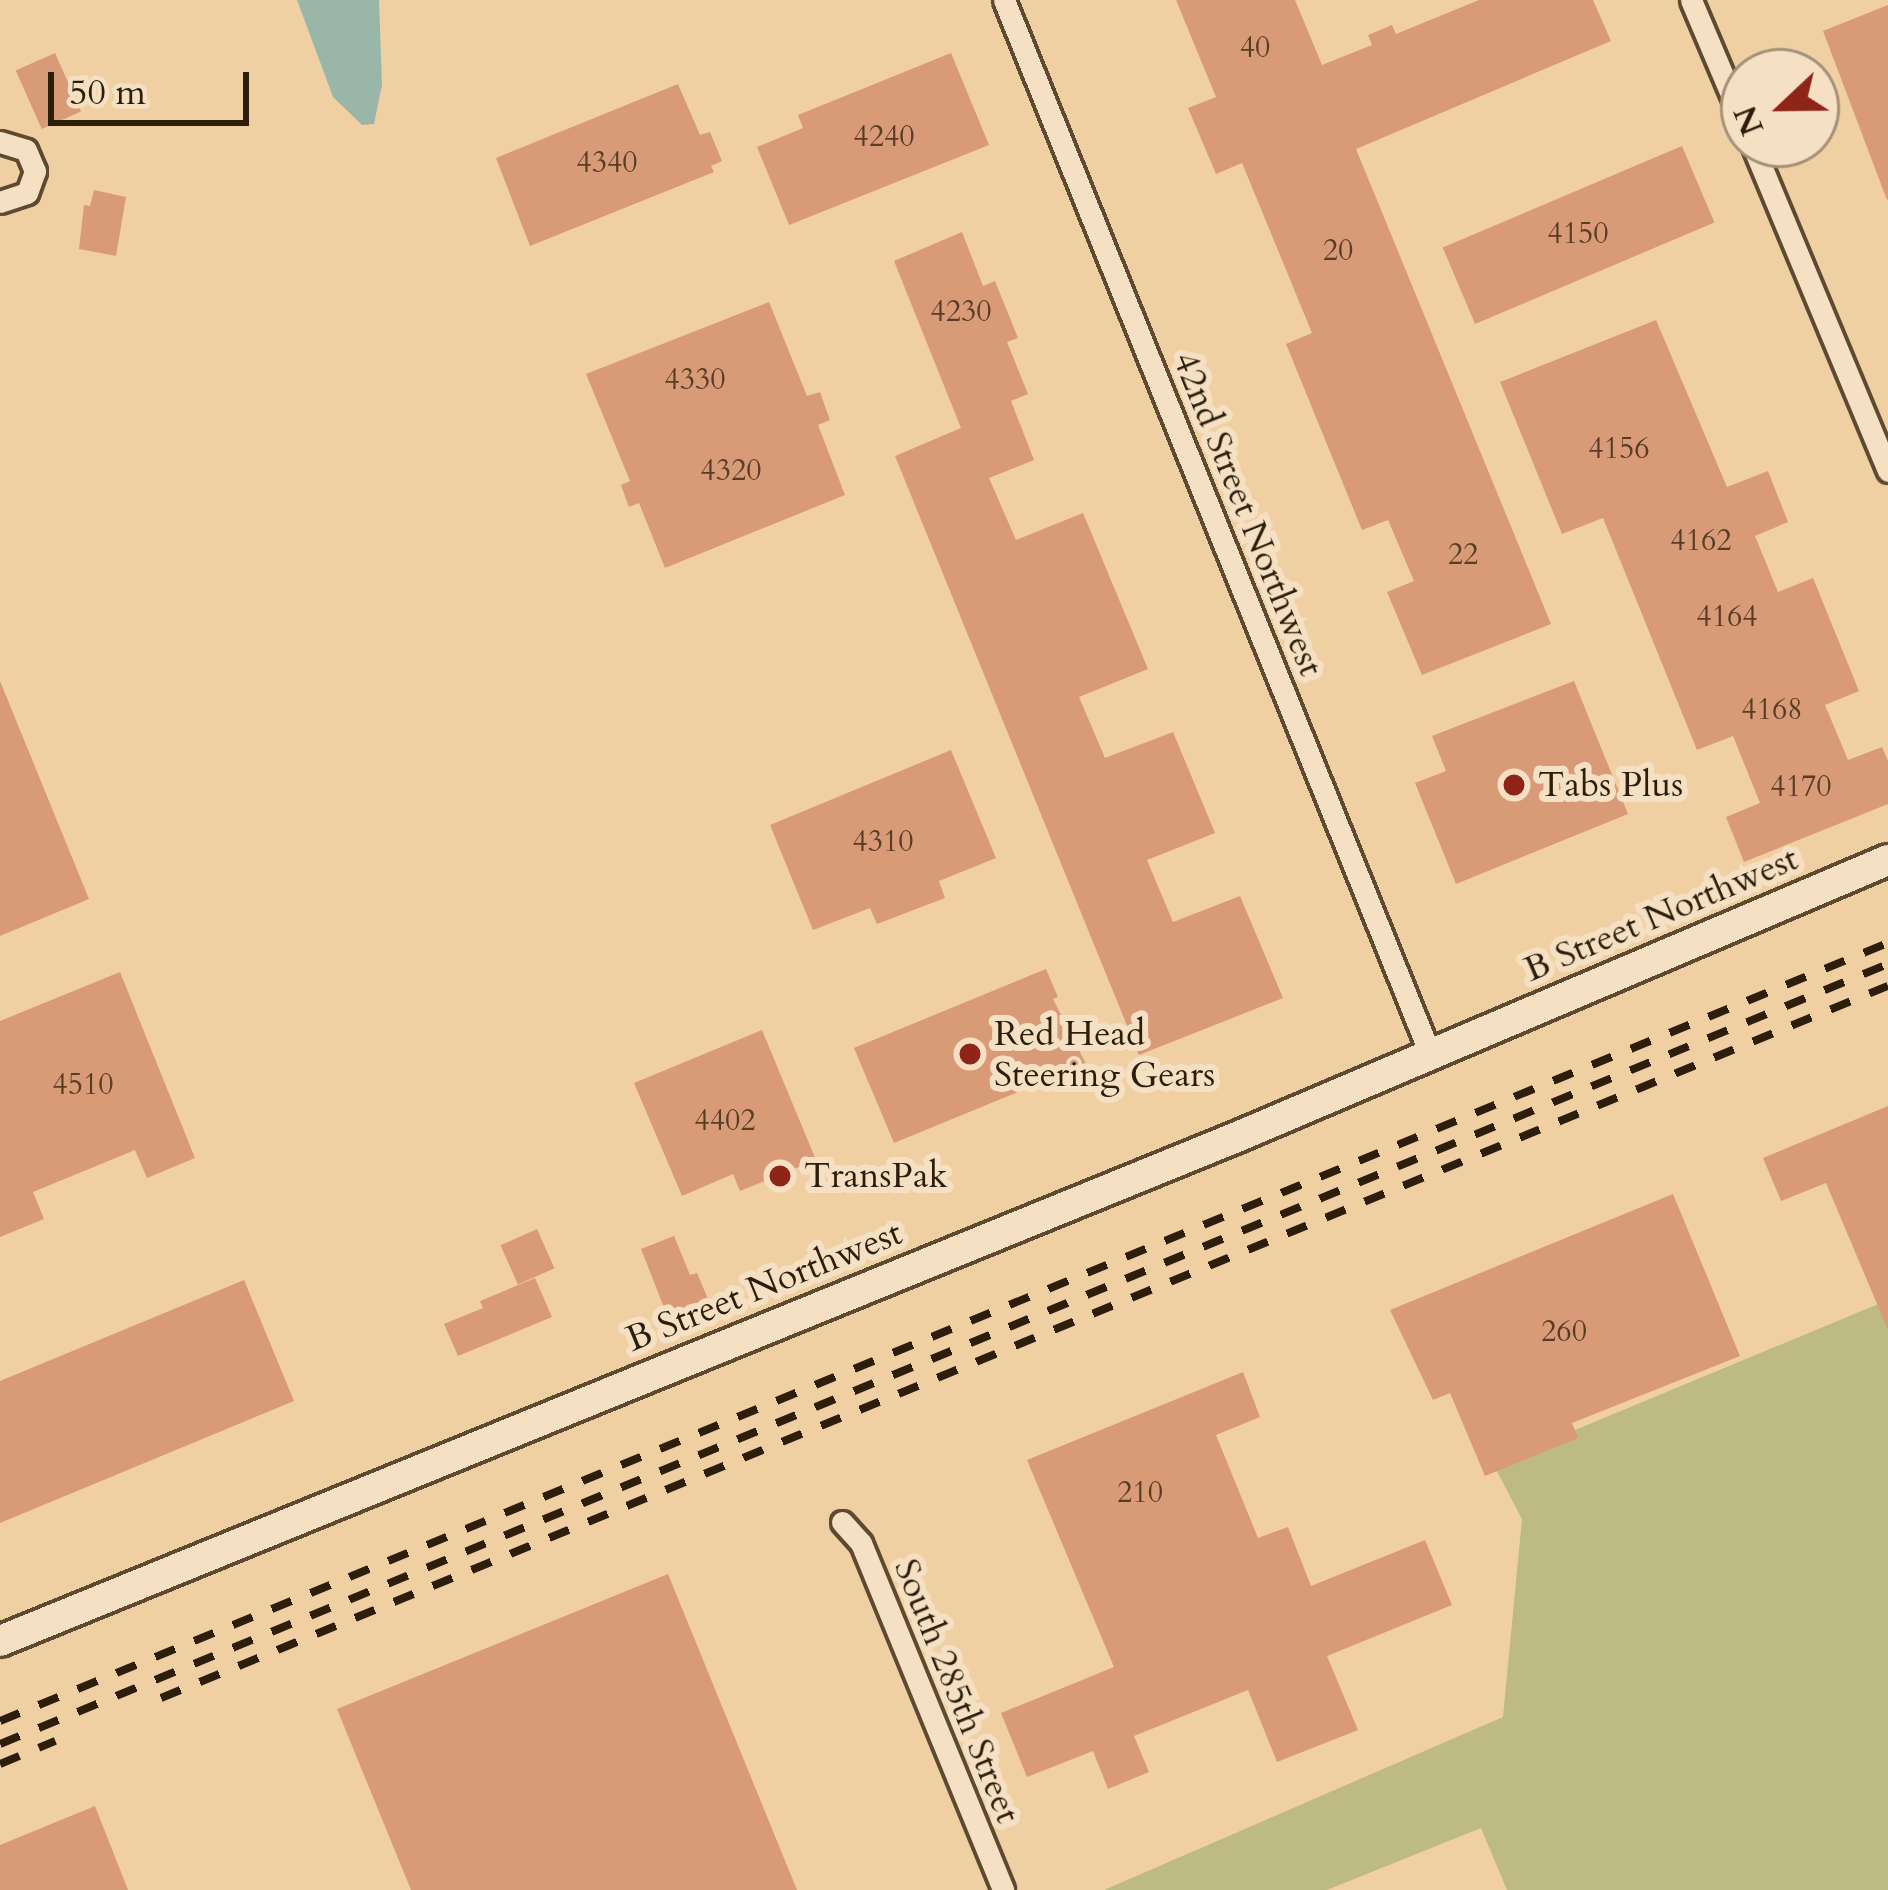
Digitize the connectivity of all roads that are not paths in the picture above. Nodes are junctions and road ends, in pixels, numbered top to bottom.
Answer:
1 (1004, 0) edge
2 (1691, 0) edge
3 (1720, 68) edge
4 (0, 142) edge
5 (1762, 168) edge
6 (0, 202) edge
7 (1888, 471) edge
8 (1888, 860) edge
9 (1430, 1054) junction
10 (842, 1522) dead end
11 (0, 1641) edge
12 (1003, 1890) edge

1 - 9 street, 42nd Street Northwest
2 - 3 street
4 - 6 street
5 - 7 street
8 - 9 street, B Street Northwest
9 - 11 street, B Street Northwest
10 - 12 street, South 285th Street

